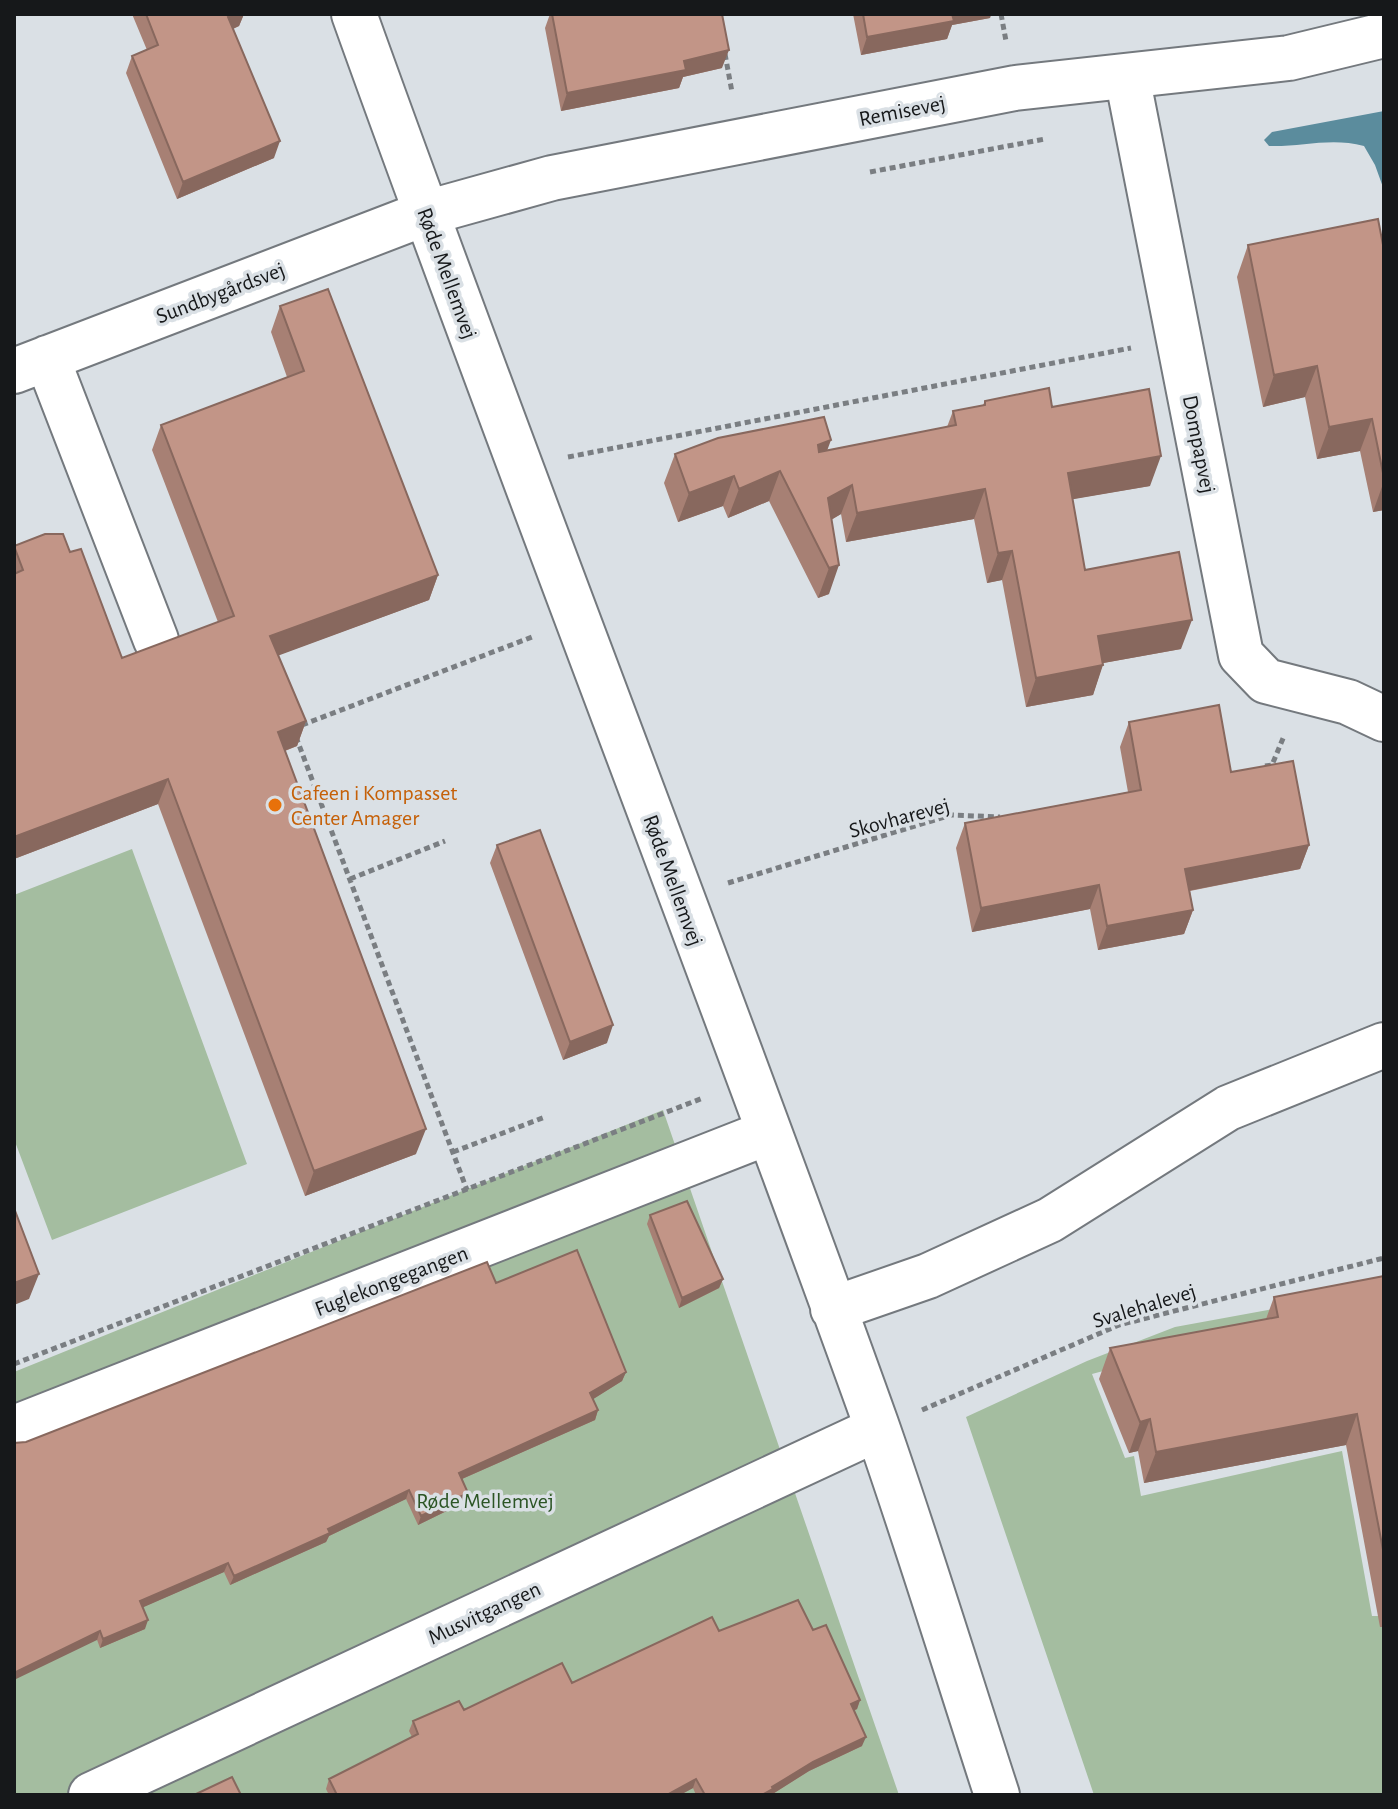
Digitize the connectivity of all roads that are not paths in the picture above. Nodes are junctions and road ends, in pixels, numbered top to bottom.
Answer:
1 (354, 14) edge
2 (1384, 35) edge
3 (1127, 76) junction
4 (426, 213) junction
5 (30, 365) edge
6 (156, 640) dead end
7 (1384, 719) edge
8 (1384, 1045) edge
9 (769, 1132) junction
10 (833, 1309) junction
11 (14, 1428) edge
12 (877, 1429) junction
13 (91, 1795) edge
14 (997, 1795) edge

1 - 4 street, Røde Mellemvej
2 - 3 street, Remisevej
3 - 4 street, Remisevej
3 - 7 street, Dompapvej
4 - 5 street, Sundbygårdsvej
4 - 9 street, Røde Mellemvej
5 - 6 street
8 - 10 street
9 - 10 street, Røde Mellemvej
9 - 11 street, Fuglekongegangen
10 - 12 street, Røde Mellemvej
12 - 13 street, Musvitgangen
12 - 14 street, Røde Mellemvej

